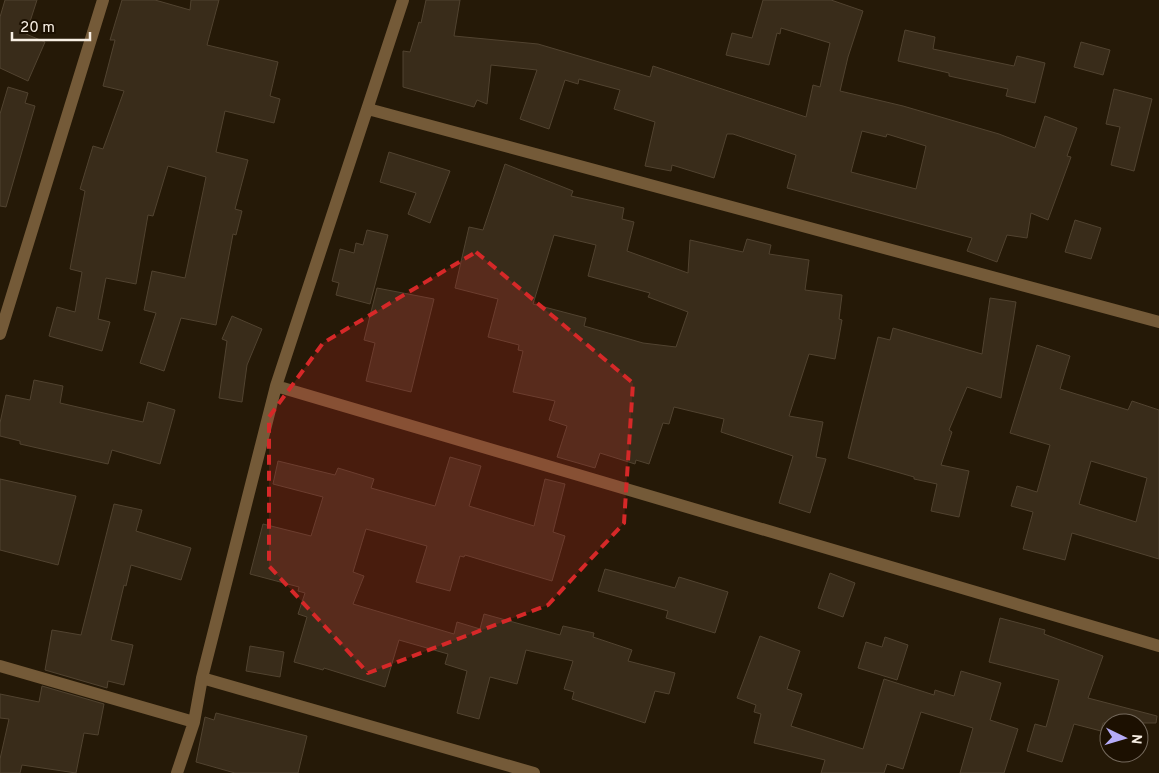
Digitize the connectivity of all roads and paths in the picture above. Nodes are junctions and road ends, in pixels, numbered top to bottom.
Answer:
1 (103, 0) edge
2 (403, 0) edge
3 (368, 109) junction
4 (1159, 322) edge
5 (0, 334) edge
6 (276, 386) junction
7 (1159, 646) edge
8 (0, 666) edge
9 (202, 678) junction
10 (194, 722) junction
11 (178, 773) edge
12 (534, 773) edge

1 - 5 street
2 - 3 street
3 - 4 street
3 - 6 street
6 - 7 street
6 - 9 street
8 - 10 street
9 - 10 street
9 - 12 street
10 - 11 street

